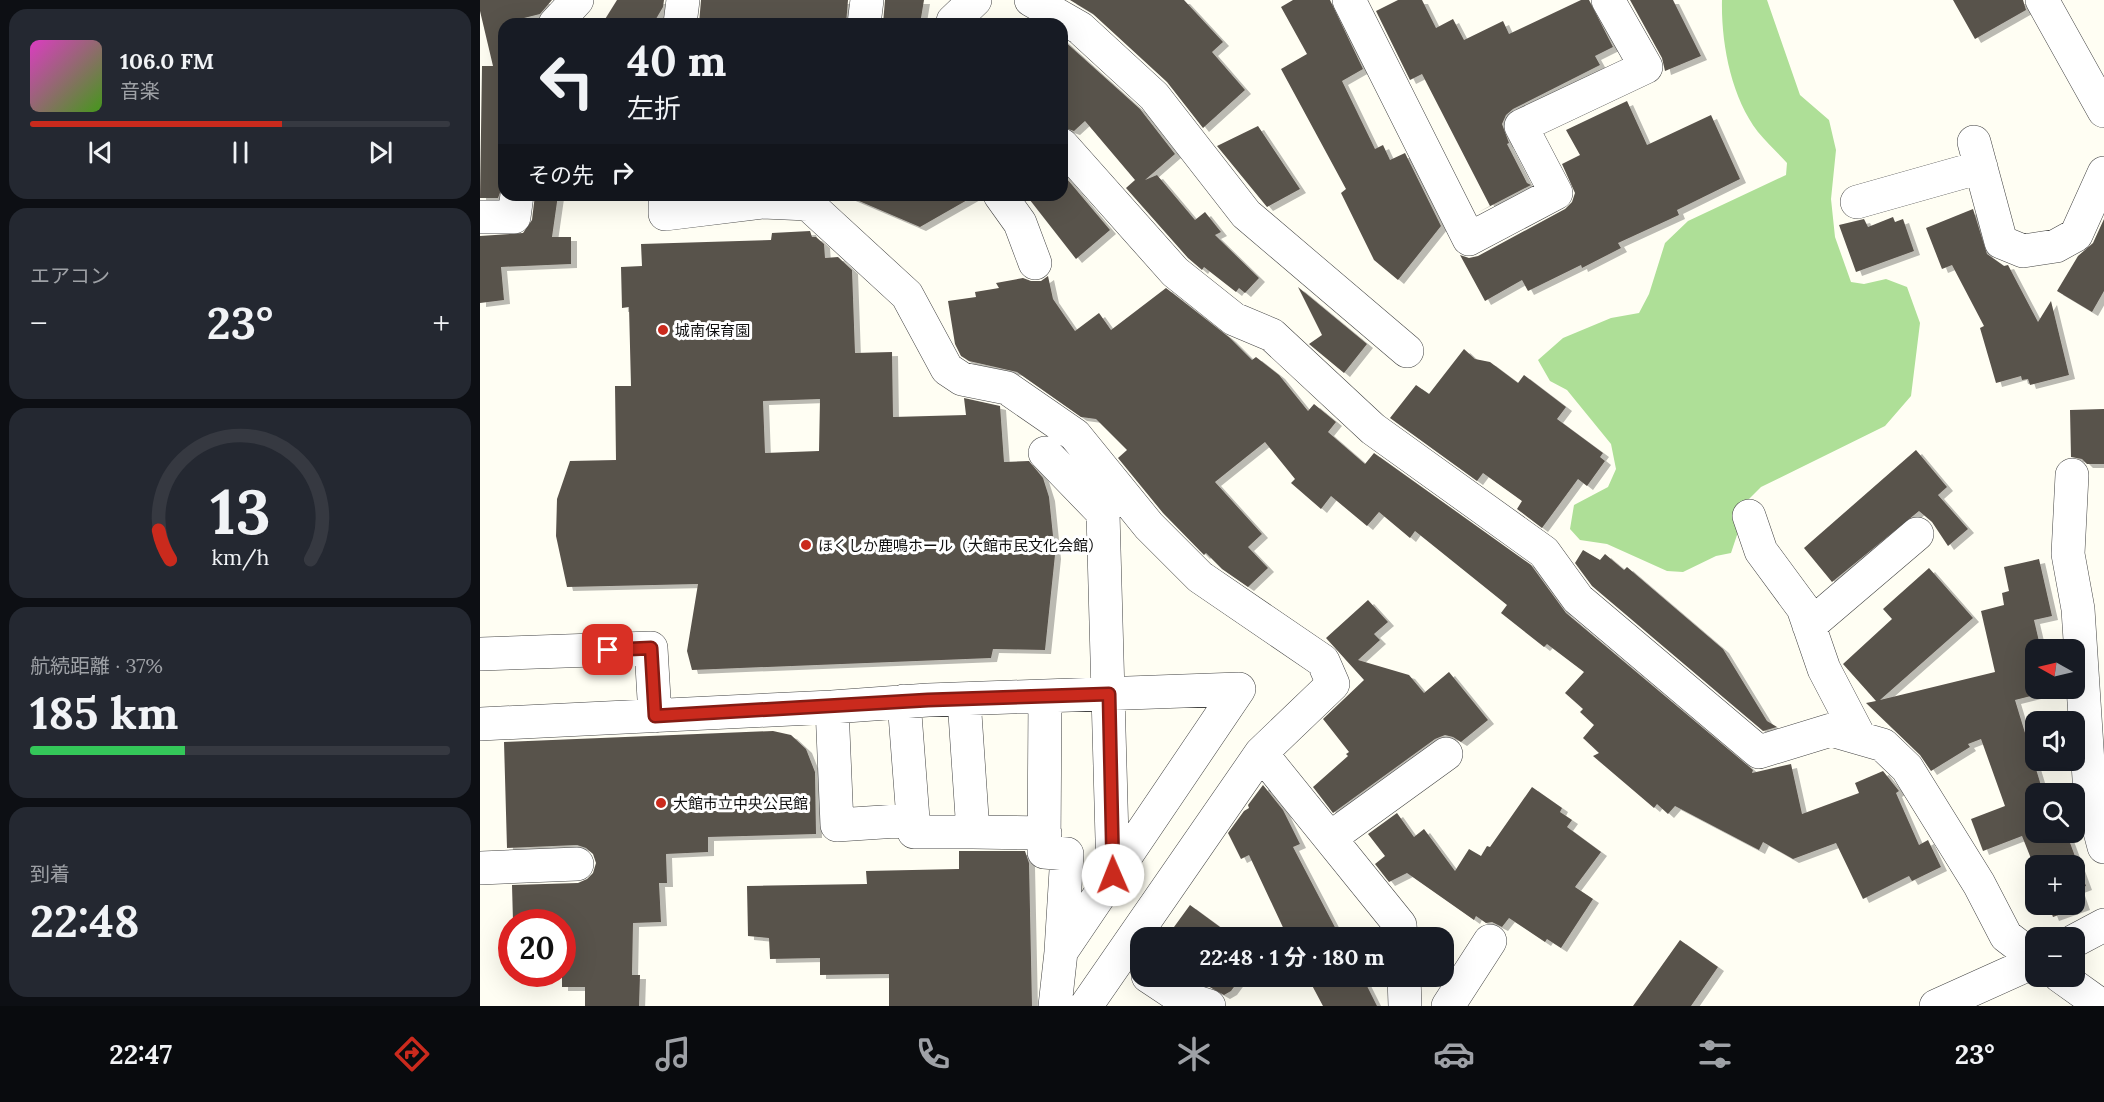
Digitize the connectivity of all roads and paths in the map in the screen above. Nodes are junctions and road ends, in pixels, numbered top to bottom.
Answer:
1 (577, 0) edge
2 (683, 0) edge
3 (867, 0) edge
4 (975, 0) edge
5 (1031, 0) edge
6 (1349, 0) edge
7 (1608, 0) edge
8 (2042, 0) edge
9 (560, 18) edge
10 (681, 18) edge
11 (865, 18) edge
12 (956, 18) edge
13 (1062, 18) edge
14 (1068, 21) edge
15 (2104, 111) edge
16 (1068, 152) edge
17 (2104, 173) edge
18 (516, 201) edge
19 (665, 201) edge
20 (1004, 201) edge
21 (1857, 202) dead end
22 (480, 217) edge
23 (1035, 263) dead end
24 (1407, 351) dead end
25 (1045, 453) dead end
26 (2072, 475) dead end
27 (1749, 516) dead end
28 (1917, 534) dead end
29 (1809, 626) junction
30 (480, 654) edge
31 (1109, 694) junction
32 (1045, 696) junction
33 (964, 699) junction
34 (904, 701) junction
35 (832, 707) junction
36 (655, 716) junction
37 (480, 724) edge
38 (1859, 736) junction
39 (1261, 753) junction
40 (1446, 754) dead end
41 (913, 820) junction
42 (973, 832) junction
43 (1044, 832) junction
44 (1330, 838) junction
45 (2104, 848) edge
46 (577, 864) dead end
47 (480, 868) edge
48 (1113, 875) junction
49 (2104, 925) edge
50 (1400, 927) edge
51 (2085, 935) edge
52 (1490, 941) dead end
53 (2025, 951) edge
54 (1061, 952) junction
55 (1129, 964) edge
56 (2025, 965) edge
57 (1164, 987) edge
58 (1405, 987) edge
59 (2075, 987) edge
60 (1055, 1006) edge
61 (1086, 1006) edge
62 (1209, 1006) edge
63 (1406, 1006) edge
64 (1448, 1006) edge
65 (1936, 1006) edge
66 (2102, 1006) edge

1 - 9 street
2 - 10 street
3 - 11 street
4 - 12 street
5 - 13 street
6 - 7 street
8 - 15 street
14 - 24 street
16 - 38 street
17 - 21 street
18 - 22 street
19 - 39 street
20 - 23 street
25 - 31 street
26 - 45 street
27 - 29 street
28 - 29 street
29 - 38 street
30 - 36 street
31 - 32 street
31 - 48 street
31 - 48 street
32 - 33 street
32 - 43 street
33 - 34 street
33 - 42 street
34 - 35 street
34 - 41 street
35 - 36 street
35 - 41 street
36 - 37 street
38 - 53 street
39 - 44 street
39 - 55 street
40 - 44 street
41 - 42 street
42 - 43 street
43 - 54 street
44 - 50 street
46 - 47 street
48 - 54 street
49 - 51 street
52 - 64 street
54 - 60 street
55 - 61 street
56 - 65 street
57 - 62 street
58 - 63 street
59 - 66 street

